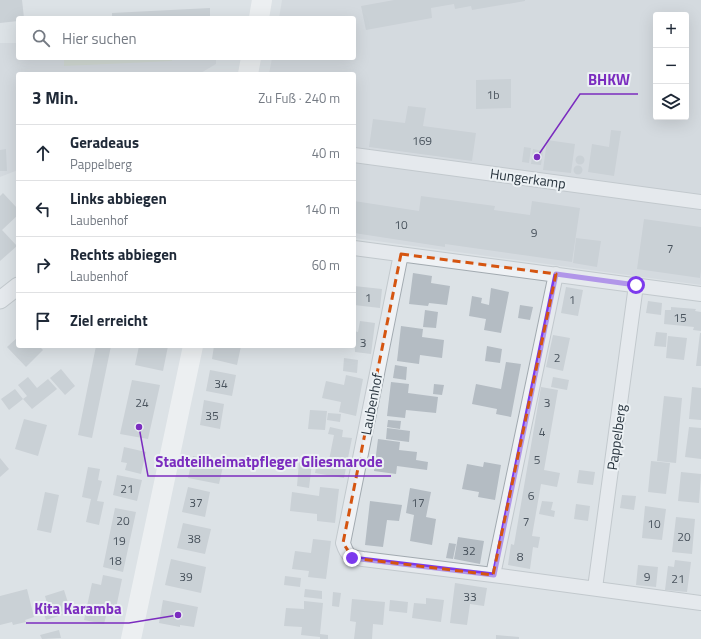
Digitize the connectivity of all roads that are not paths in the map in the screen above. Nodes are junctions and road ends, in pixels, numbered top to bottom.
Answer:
1 (262, 0) edge
2 (259, 16) edge
3 (250, 64) edge
4 (239, 72) edge
5 (356, 155) edge
6 (701, 202) edge
7 (356, 248) edge
8 (401, 254) junction
9 (556, 274) junction
10 (636, 285) junction
11 (16, 288) edge
12 (701, 294) edge
13 (0, 300) edge
14 (194, 348) edge
15 (494, 575) junction
16 (596, 588) junction
17 (701, 603) edge
18 (131, 639) edge

1 - 2 main road
3 - 4 street
5 - 6 street, Hungerkamp
7 - 8 street
8 - 9 street
8 - 15 street, Laubenhof
9 - 10 street
9 - 15 street
10 - 12 street
10 - 16 street, Pappelberg
11 - 13 street
14 - 18 main road
15 - 16 street
16 - 17 street

